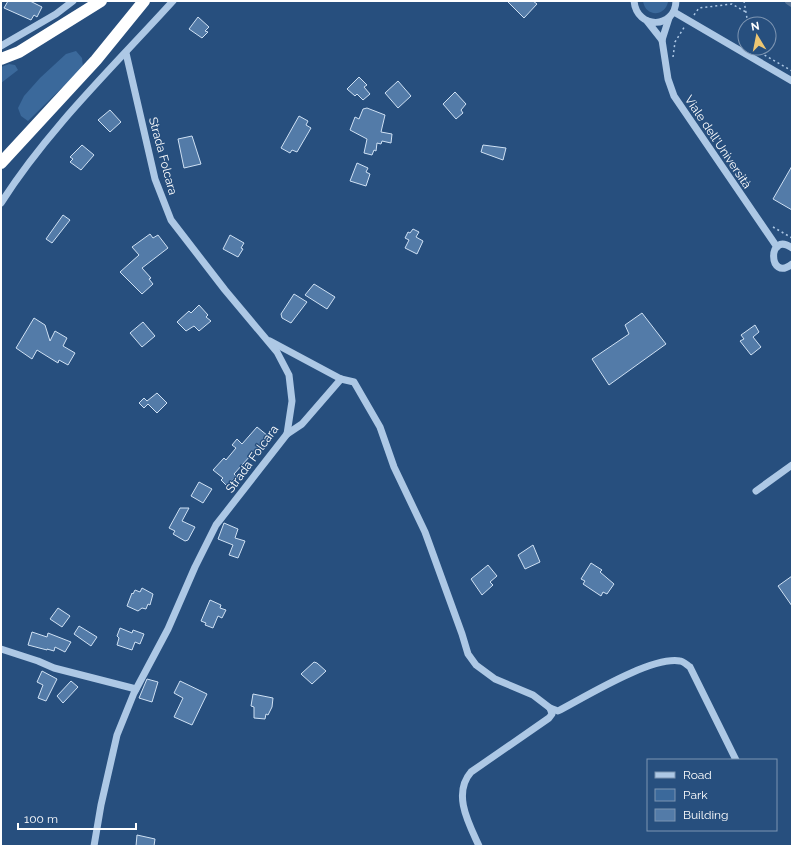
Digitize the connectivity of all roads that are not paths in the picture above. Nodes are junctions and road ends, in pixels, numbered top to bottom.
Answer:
1 (73, 1) edge
2 (88, 1) edge
3 (101, 1) edge
4 (144, 1) edge
5 (173, 1) edge
6 (634, 1) edge
7 (677, 2) edge
8 (671, 15) junction
9 (647, 21) junction
10 (662, 40) junction
11 (1, 46) edge
12 (126, 53) junction
13 (1, 58) edge
14 (792, 81) edge
15 (1, 163) edge
16 (1, 204) edge
17 (777, 247) junction
18 (792, 248) edge
19 (792, 266) edge
20 (266, 339) junction
21 (341, 380) junction
22 (287, 434) junction
23 (792, 465) edge
24 (756, 491) dead end
25 (1, 649) edge
26 (136, 689) junction
27 (550, 708) junction
28 (736, 759) edge
29 (94, 846) edge
30 (479, 846) edge

1 - 11 street
2 - 13 highway
3 - 13 highway
4 - 15 highway
5 - 12 street
6 - 9 street, Viale dell'Università
7 - 8 street, Viale dell'Università
8 - 9 street
8 - 10 street, Viale dell'Università
8 - 14 street
9 - 10 street, Viale dell'Università
10 - 17 street, Viale dell'Università
12 - 16 street
12 - 20 street, Strada Folcara
17 - 18 street
17 - 19 street
20 - 21 street
20 - 22 street, Strada Folcara
21 - 22 street
21 - 27 street
22 - 26 street, Strada Folcara
23 - 24 street
25 - 26 street
26 - 29 street, Strada Folcara
27 - 28 street
27 - 30 street

